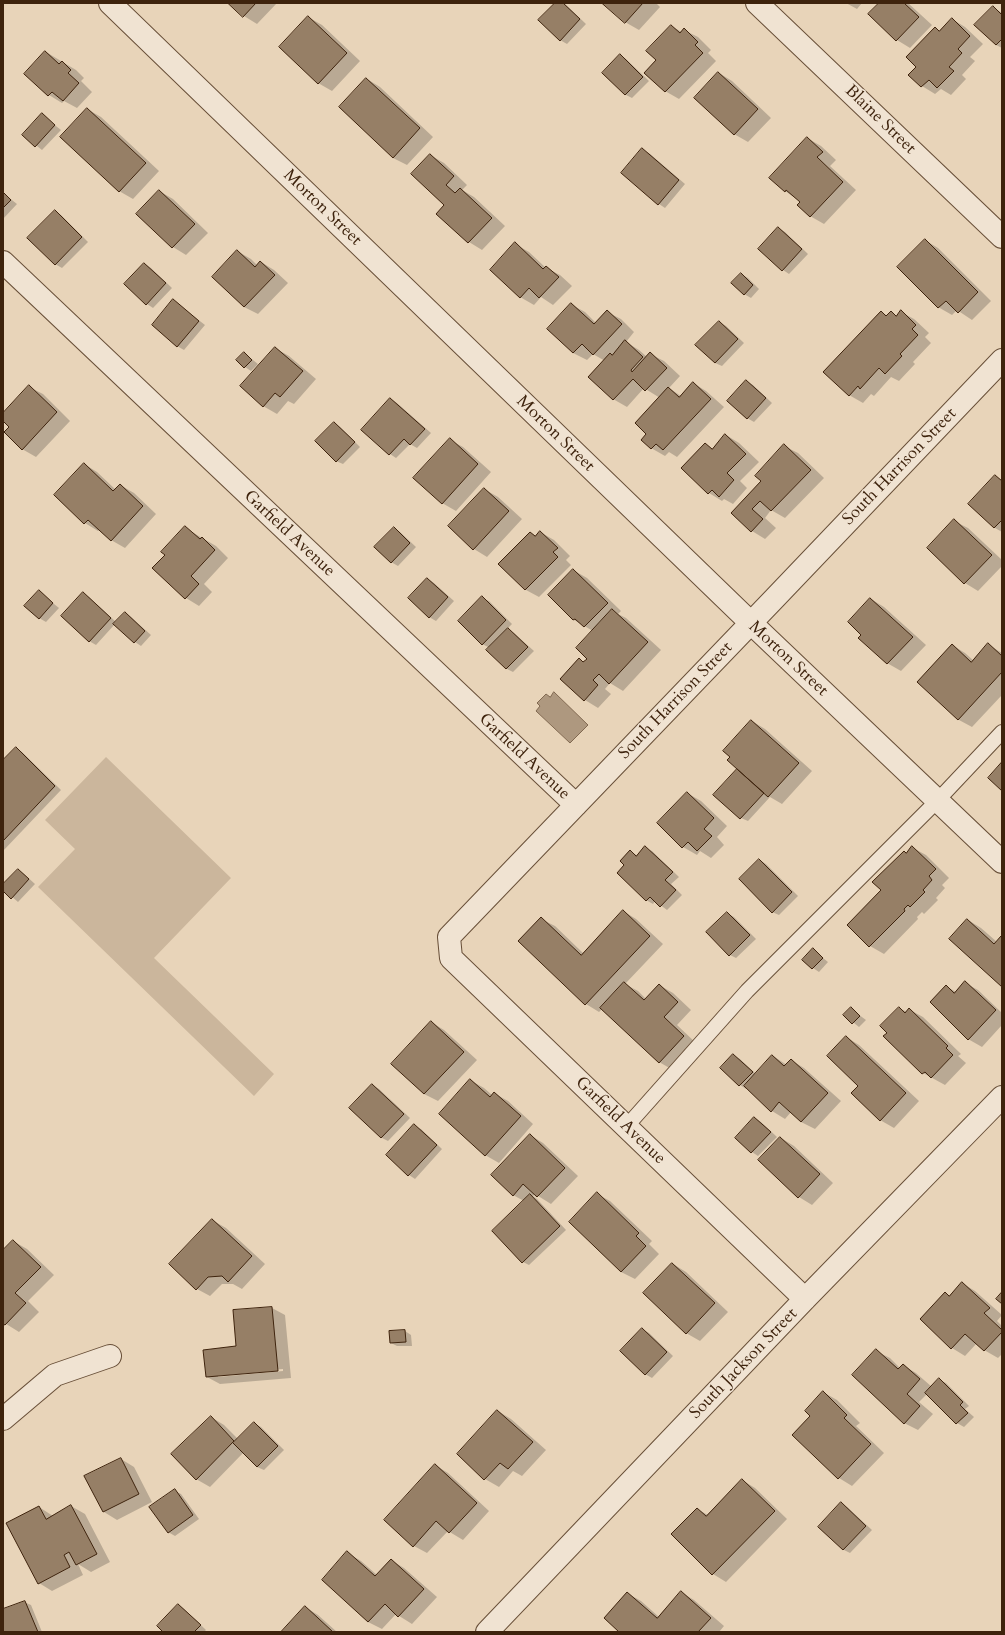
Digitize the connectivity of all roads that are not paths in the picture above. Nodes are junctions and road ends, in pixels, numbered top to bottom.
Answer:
1 (110, 3) edge
2 (757, 3) edge
3 (1002, 237) edge
4 (3, 262) edge
5 (1002, 360) edge
6 (751, 623) junction
7 (1002, 732) edge
8 (937, 801) junction
9 (576, 805) junction
10 (1002, 862) edge
11 (449, 937) joint
12 (1002, 1097) edge
13 (626, 1127) junction
14 (805, 1299) junction
15 (110, 1356) dead end
16 (3, 1419) edge
17 (487, 1632) edge

1 - 6 street, Morton Street
2 - 3 street, Blaine Street
4 - 9 street, Garfield Avenue
5 - 6 street, South Harrison Street
6 - 8 street, Morton Street
6 - 9 street, South Harrison Street
7 - 8 lane
8 - 10 street, Morton Street
8 - 13 lane
9 - 11 street, South Harrison Street
11 - 13 street, Garfield Avenue
12 - 14 street, South Jackson Street
13 - 14 street, Garfield Avenue
14 - 17 street, South Jackson Street
15 - 16 street

